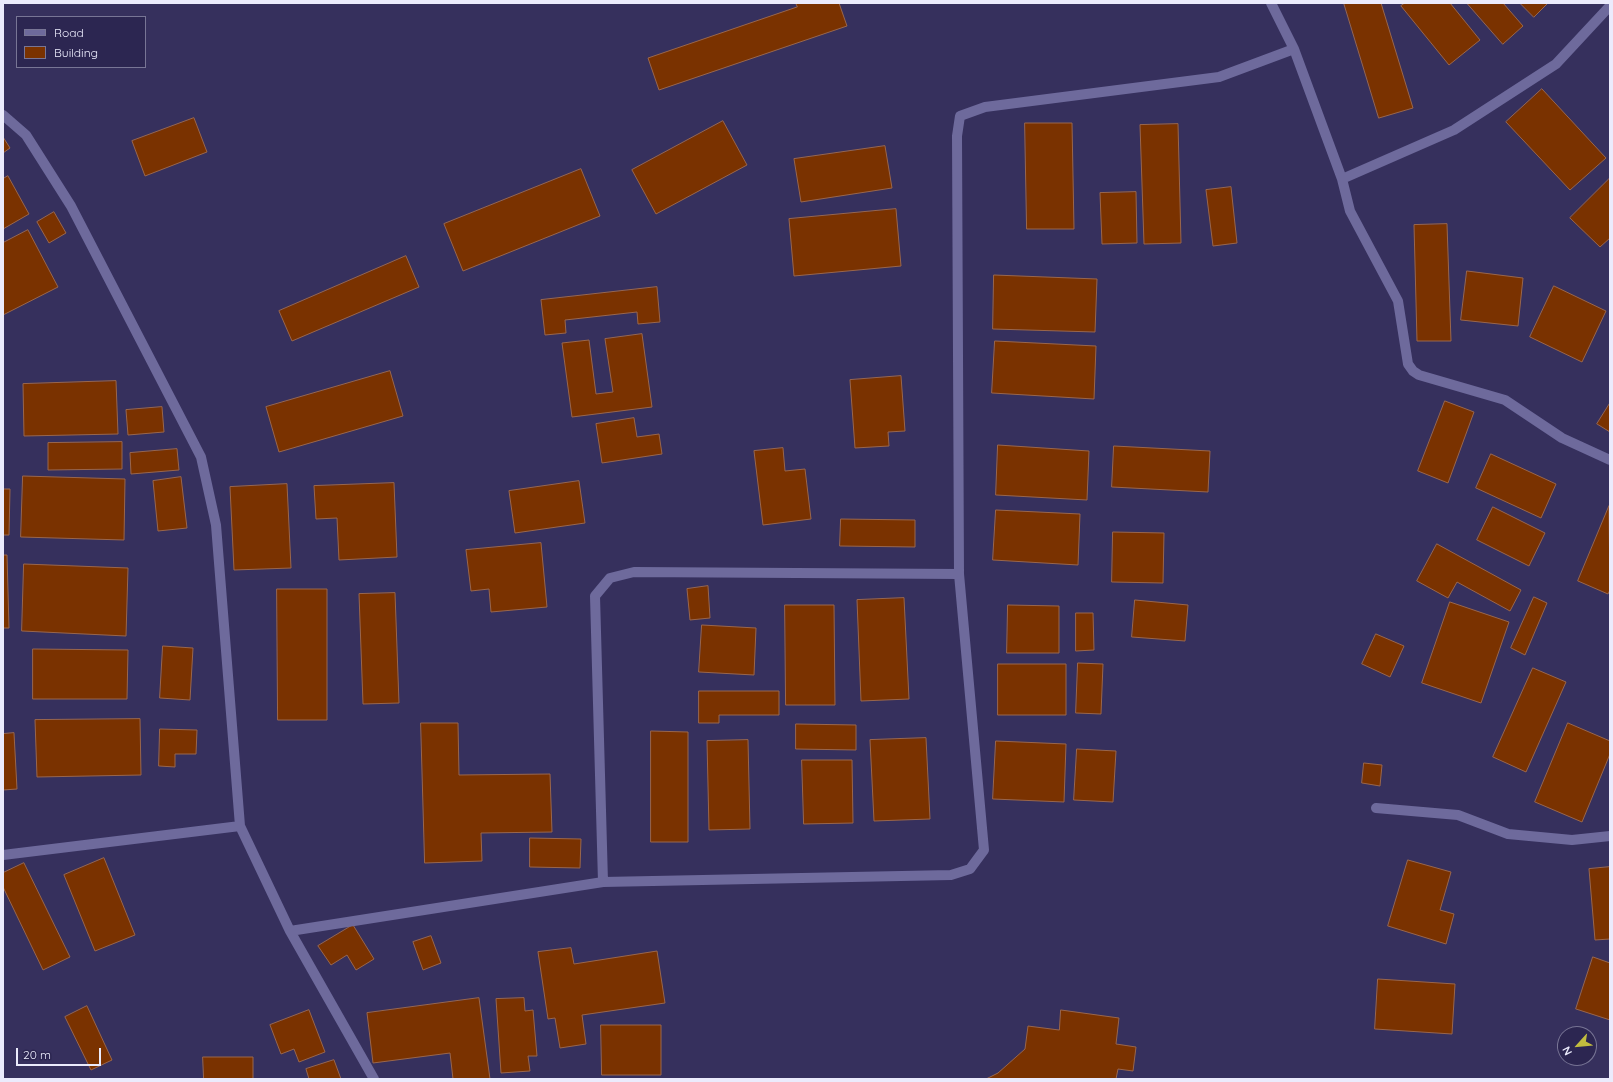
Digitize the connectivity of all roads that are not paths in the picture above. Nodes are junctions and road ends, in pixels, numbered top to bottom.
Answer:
1 (1271, 3) edge
2 (1610, 6) edge
3 (1294, 49) junction
4 (3, 115) edge
5 (1342, 179) junction
6 (1610, 460) edge
7 (959, 574) junction
8 (1376, 808) dead end
9 (240, 826) junction
10 (1610, 836) edge
11 (3, 855) edge
12 (603, 882) junction
13 (290, 931) junction
14 (374, 1079) edge

1 - 3 street
2 - 5 street
3 - 5 street
3 - 7 street
4 - 9 street
5 - 6 street
7 - 12 street
7 - 12 street
8 - 10 street
9 - 11 street
9 - 13 street
12 - 13 street
13 - 14 street

